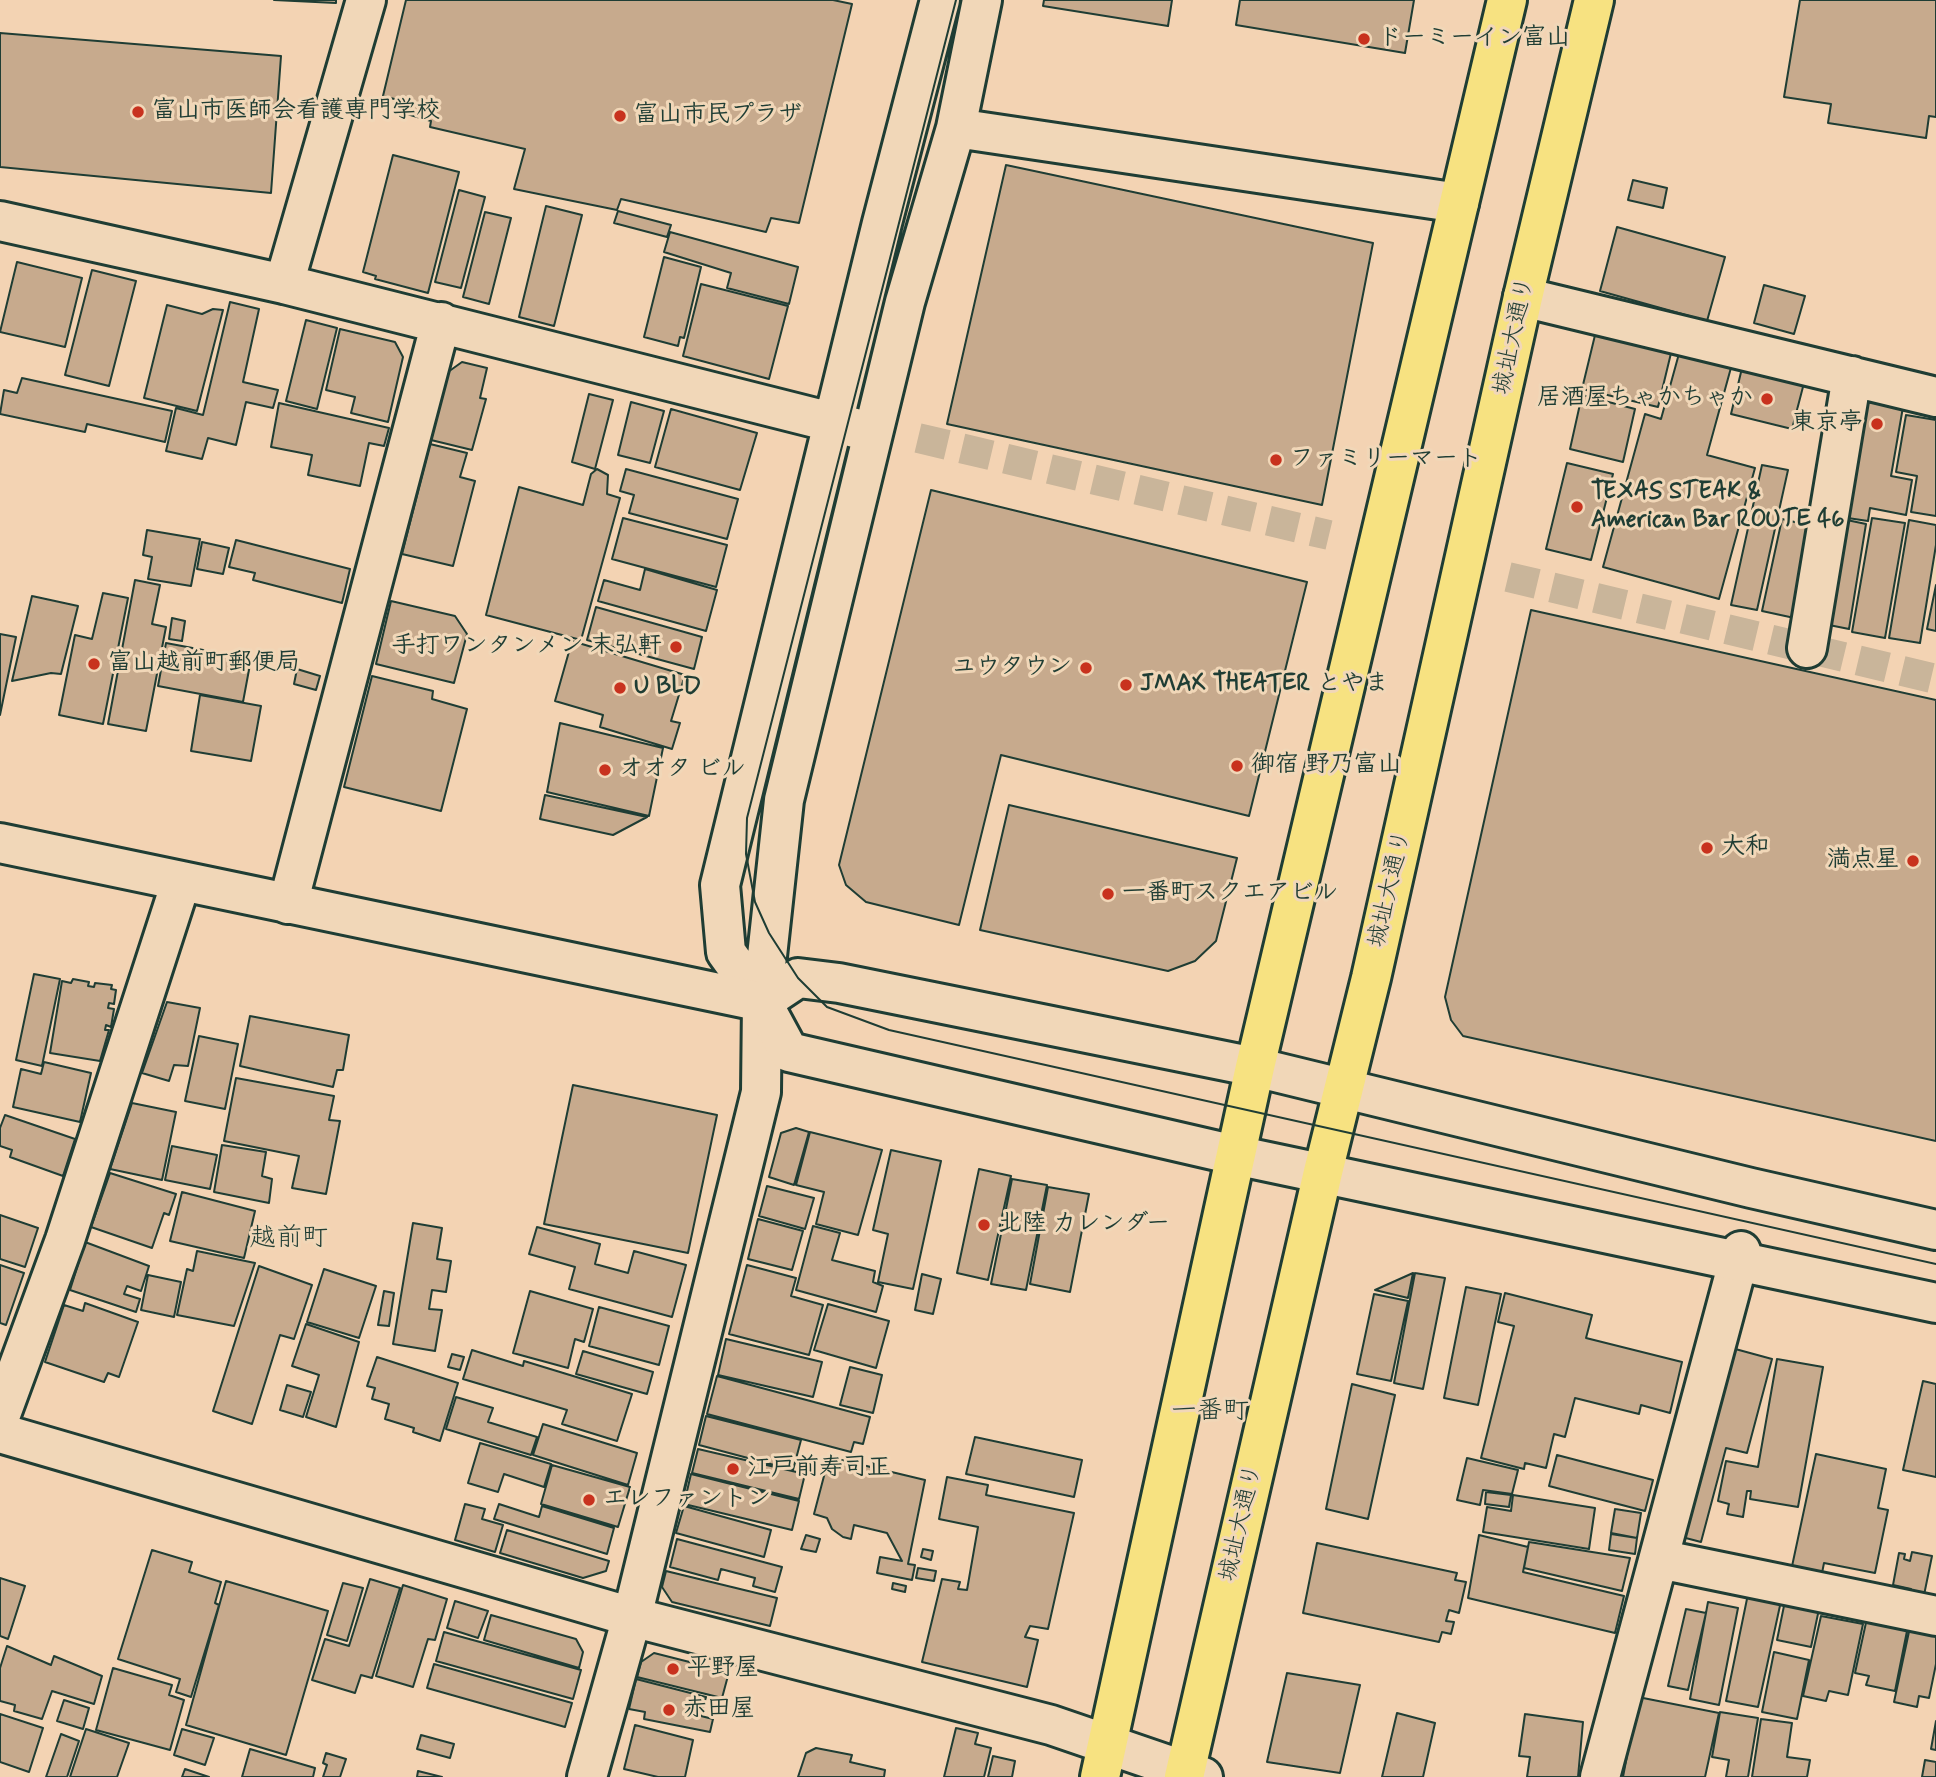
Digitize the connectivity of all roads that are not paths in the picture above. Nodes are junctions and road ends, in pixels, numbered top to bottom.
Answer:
1 (366, 0) edge
2 (940, 0) edge
3 (982, 0) edge
4 (1507, 0) edge
5 (1594, 0) edge
6 (956, 128) junction
7 (1459, 203) junction
8 (0, 221) edge
9 (284, 284) junction
10 (1523, 297) junction
11 (441, 322) junction
12 (1852, 376) junction
13 (1936, 397) edge
14 (834, 424) junction
15 (873, 432) junction
16 (1807, 648) dead end
17 (0, 843) edge
18 (181, 882) junction
19 (288, 904) junction
20 (762, 1002) junction
21 (1255, 1067) junction
22 (1346, 1089) junction
23 (1235, 1155) junction
24 (1323, 1172) junction
25 (1936, 1230) edge
26 (1739, 1256) junction
27 (1936, 1303) edge
28 (0, 1417) edge
29 (0, 1433) edge
30 (1659, 1559) junction
31 (1936, 1616) edge
32 (632, 1617) junction
33 (1104, 1761) edge
34 (1191, 1775) edge
35 (587, 1777) edge
36 (1600, 1777) edge

1 - 9 street
2 - 14 street
3 - 6 street
4 - 7 highway
5 - 10 highway, 城址大通り
6 - 7 street
6 - 15 street
7 - 21 highway
8 - 9 street
9 - 11 street
10 - 12 street
10 - 22 highway, 城址大通り
11 - 14 street
11 - 19 street
12 - 13 street
12 - 16 street
14 - 15 street
14 - 20 street
15 - 20 street
17 - 18 street
18 - 19 street
18 - 28 street
19 - 20 street
20 - 21 street
20 - 23 street
20 - 32 street
21 - 22 street
21 - 23 highway
22 - 24 highway, 城址大通り
22 - 25 street
23 - 24 street
23 - 33 highway
24 - 26 street
24 - 34 highway, 城址大通り
26 - 27 street
26 - 30 street
29 - 32 street
30 - 31 street
30 - 36 street
32 - 33 street
32 - 35 street
33 - 34 street

